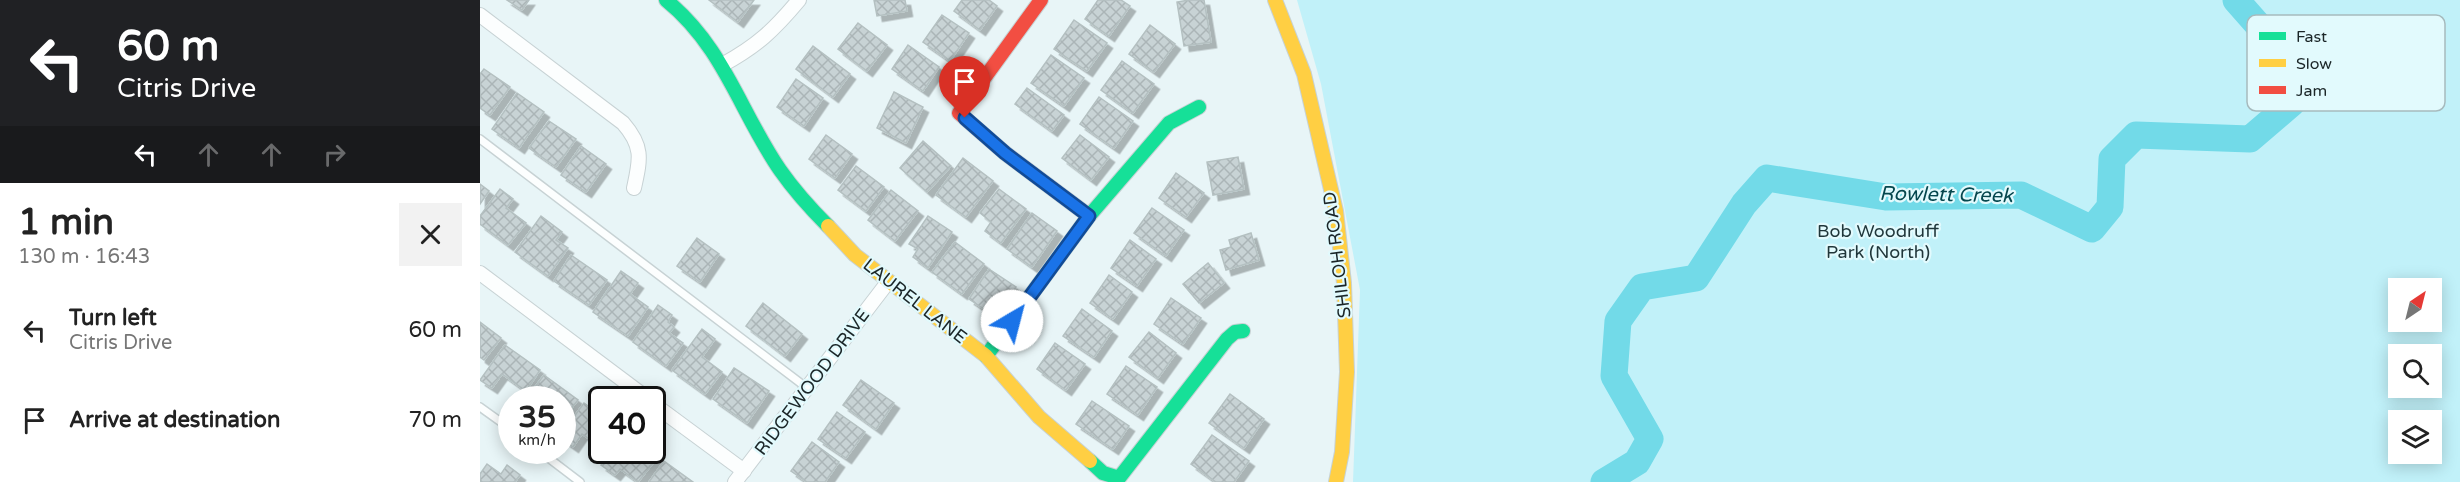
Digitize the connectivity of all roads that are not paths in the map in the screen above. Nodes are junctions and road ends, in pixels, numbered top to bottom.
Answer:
1 (666, 0) edge
2 (799, 0) edge
3 (1041, 0) edge
4 (1275, 0) edge
5 (480, 15) edge
6 (722, 64) junction
7 (1199, 107) dead end
8 (480, 139) edge
9 (633, 188) dead end
10 (1089, 216) junction
11 (480, 273) edge
12 (888, 282) junction
13 (1243, 331) dead end
14 (986, 356) junction
15 (631, 386) edge
16 (807, 388) junction
17 (480, 407) edge
18 (666, 415) edge
19 (498, 420) edge
20 (556, 464) edge
21 (739, 476) edge
22 (580, 482) edge
23 (1336, 482) edge

1 - 6 street, LAUREL LANE
2 - 6 street
3 - 10 street
4 - 23 street, SHILOH ROAD
5 - 9 street
6 - 12 street, LAUREL LANE
7 - 10 street
8 - 16 lane
10 - 14 street
11 - 15 street
12 - 14 street, LAUREL LANE
12 - 16 street, RIDGEWOOD DRIVE
13 - 14 street, LAUREL LANE
16 - 21 street, RIDGEWOOD DRIVE
17 - 19 lane
18 - 21 street
20 - 22 lane

